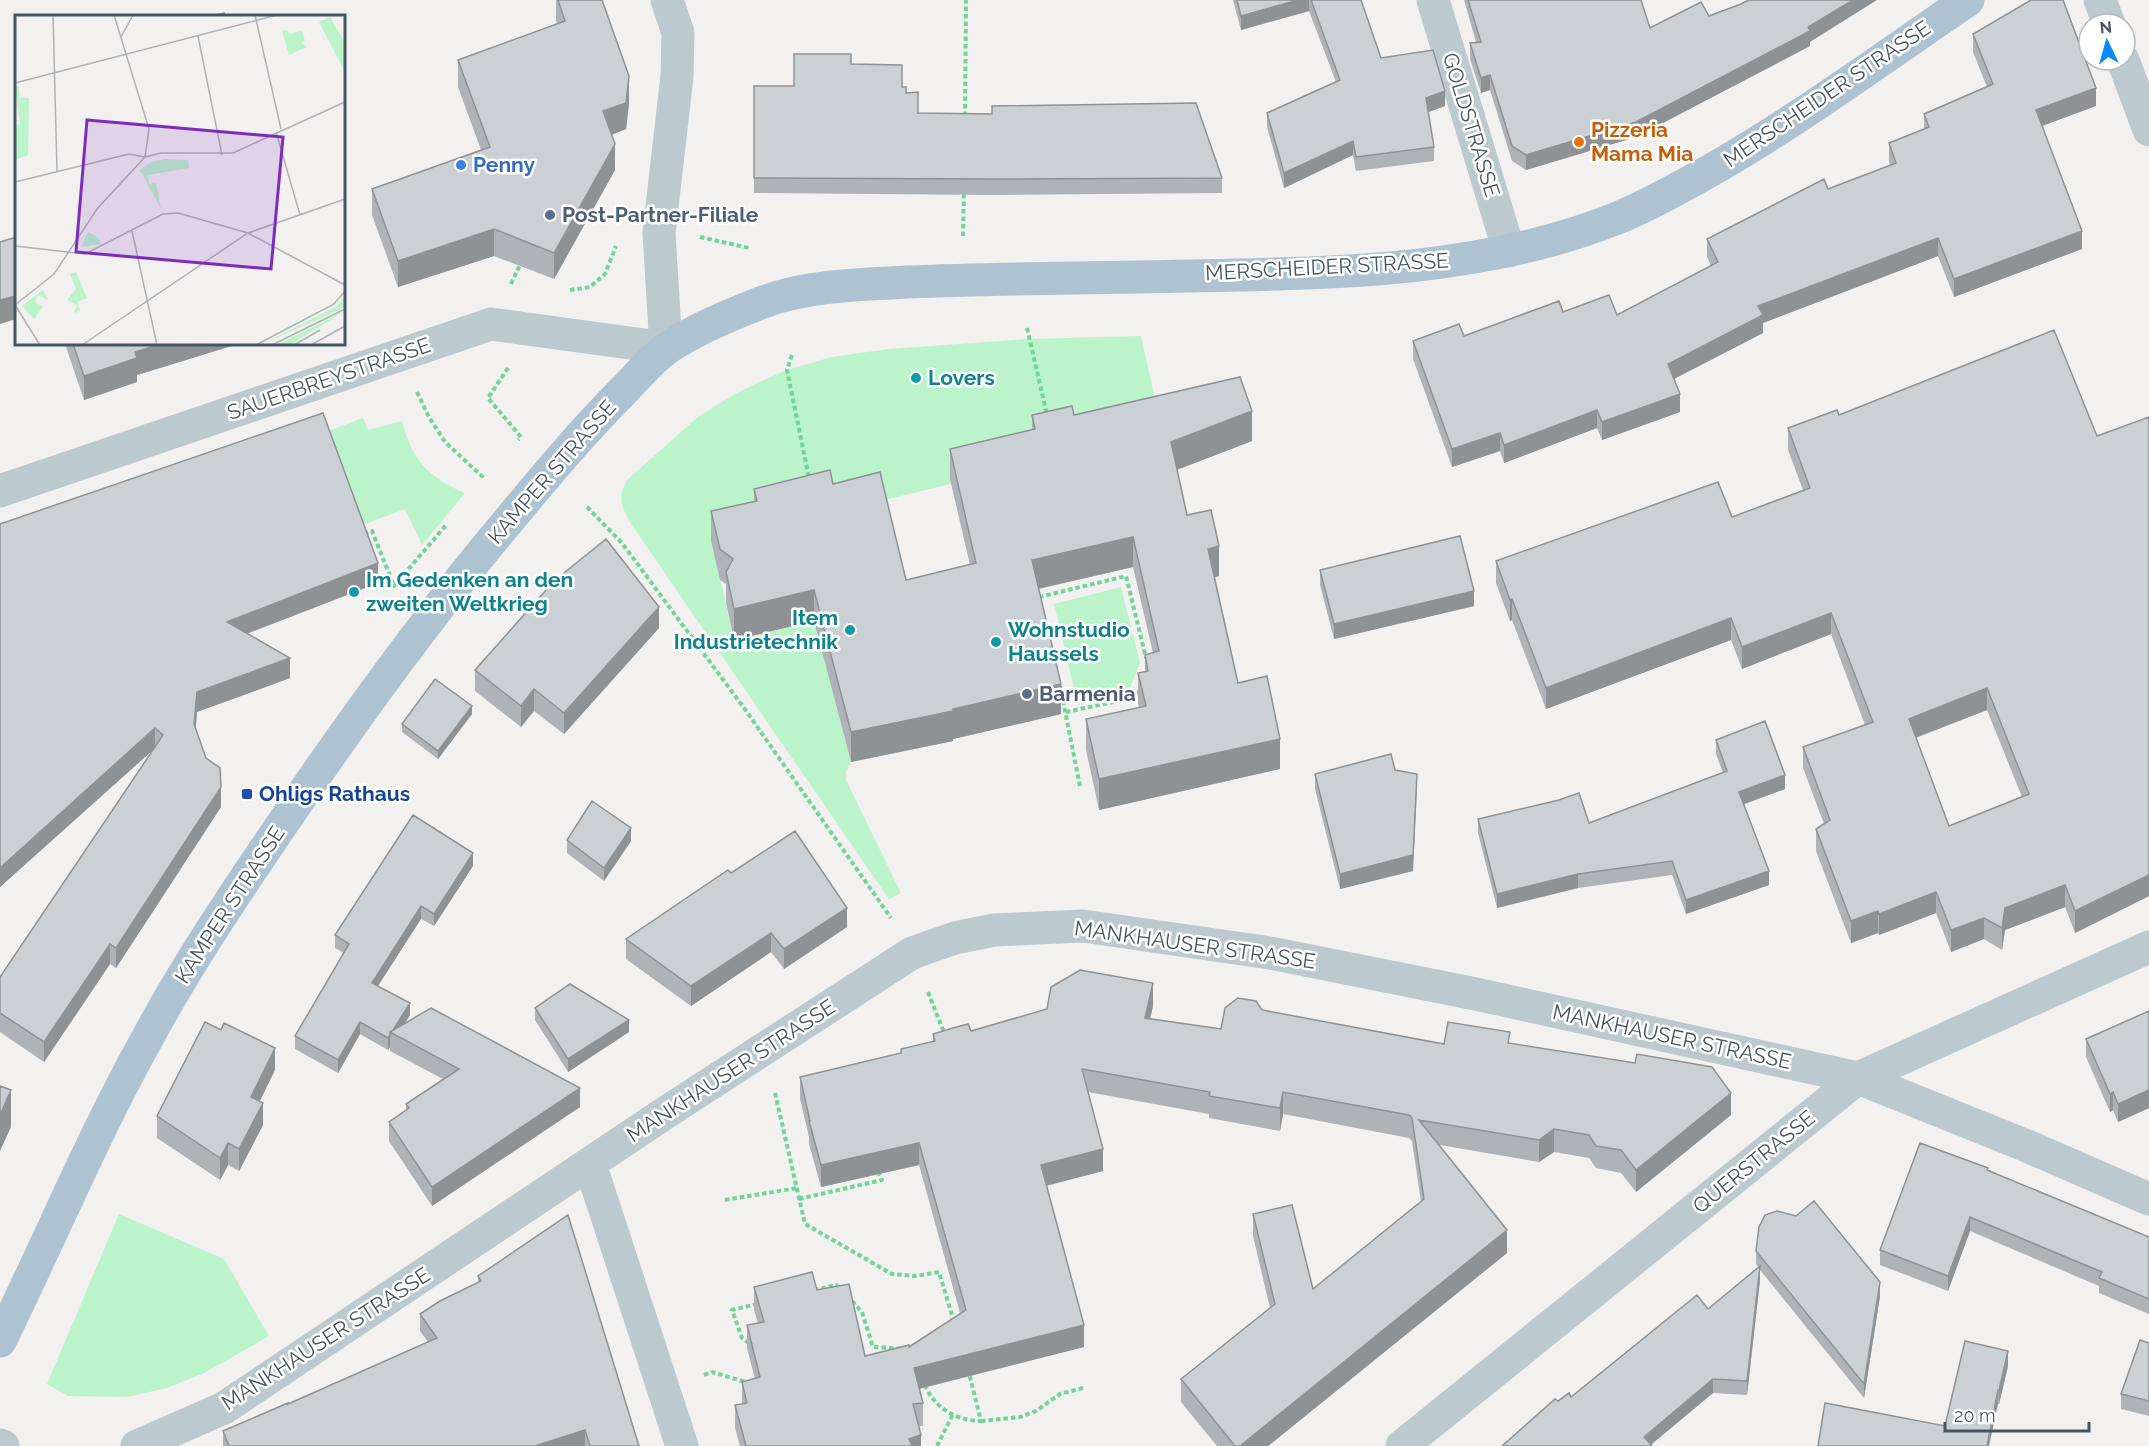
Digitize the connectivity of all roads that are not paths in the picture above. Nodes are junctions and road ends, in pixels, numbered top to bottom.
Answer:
1 (667, 0) edge
2 (1433, 0) edge
3 (1968, 0) edge
4 (2127, 72) edge
5 (2149, 130) edge
6 (1509, 251) junction
7 (666, 348) junction
8 (0, 491) edge
9 (2149, 947) edge
10 (1858, 1078) junction
11 (590, 1164) junction
12 (2149, 1199) edge
13 (0, 1341) edge
14 (136, 1446) edge
15 (682, 1446) edge
16 (1402, 1446) edge

1 - 7 street
2 - 6 street, GOLDSTRASSE
3 - 6 main road, MERSCHEIDER STRASSE
4 - 5 street
6 - 7 main road, MERSCHEIDER STRASSE
7 - 8 street, SAUERBREYSTRASSE
7 - 13 main road, KAMPER STRASSE
9 - 10 street, QUERSTRASSE
10 - 11 street, MANKHAUSER STRASSE
10 - 12 street, MANKHAUSER STRASSE
10 - 16 street, QUERSTRASSE
11 - 14 street, MANKHAUSER STRASSE
11 - 15 street

